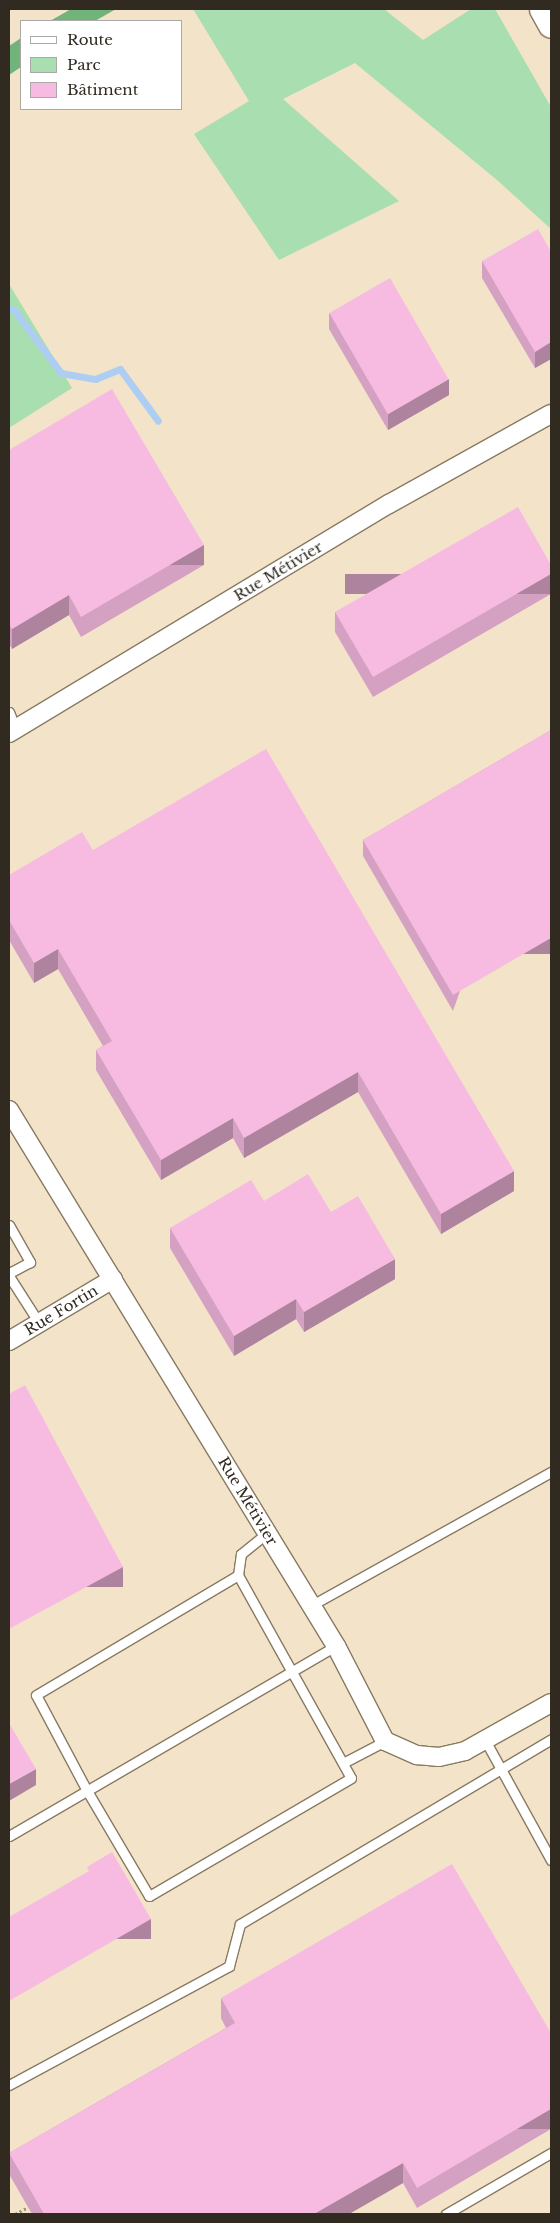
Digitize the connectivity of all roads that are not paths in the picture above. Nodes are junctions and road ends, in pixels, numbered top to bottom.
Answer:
1 (542, 9) edge
2 (551, 25) edge
3 (551, 414) edge
4 (9, 712) edge
5 (12, 731) edge
6 (10, 1113) edge
7 (9, 1225) edge
8 (9, 1274) edge
9 (113, 1279) junction
10 (39, 1323) junction
11 (9, 1341) edge
12 (551, 1472) edge
13 (268, 1532) junction
14 (238, 1575) junction
15 (312, 1605) junction
16 (336, 1646) junction
17 (293, 1672) junction
18 (551, 1703) edge
19 (551, 1739) edge
20 (484, 1740) junction
21 (385, 1741) junction
22 (343, 1763) junction
23 (501, 1770) junction
24 (86, 1789) junction
25 (9, 1836) edge
26 (551, 1860) edge
27 (9, 2085) edge
28 (551, 2153) edge
29 (446, 2214) edge

1 - 2 street
3 - 5 street, Rue Métivier
4 - 5 lane
6 - 9 street, Rue Métivier
7 - 8 lane
8 - 10 lane
9 - 10 street, Rue Fortin
9 - 13 street, Rue Métivier
10 - 11 street, Rue Fortin
12 - 15 lane
13 - 14 lane
13 - 15 street, Rue Métivier
14 - 17 lane
14 - 24 lane
15 - 16 street, Rue Métivier
16 - 17 lane
16 - 21 street, Rue Métivier
17 - 22 lane
17 - 24 lane
18 - 20 street
19 - 23 lane
20 - 21 street
20 - 23 lane
21 - 22 lane
22 - 24 lane
23 - 26 lane
23 - 27 lane
24 - 25 lane
28 - 29 lane

